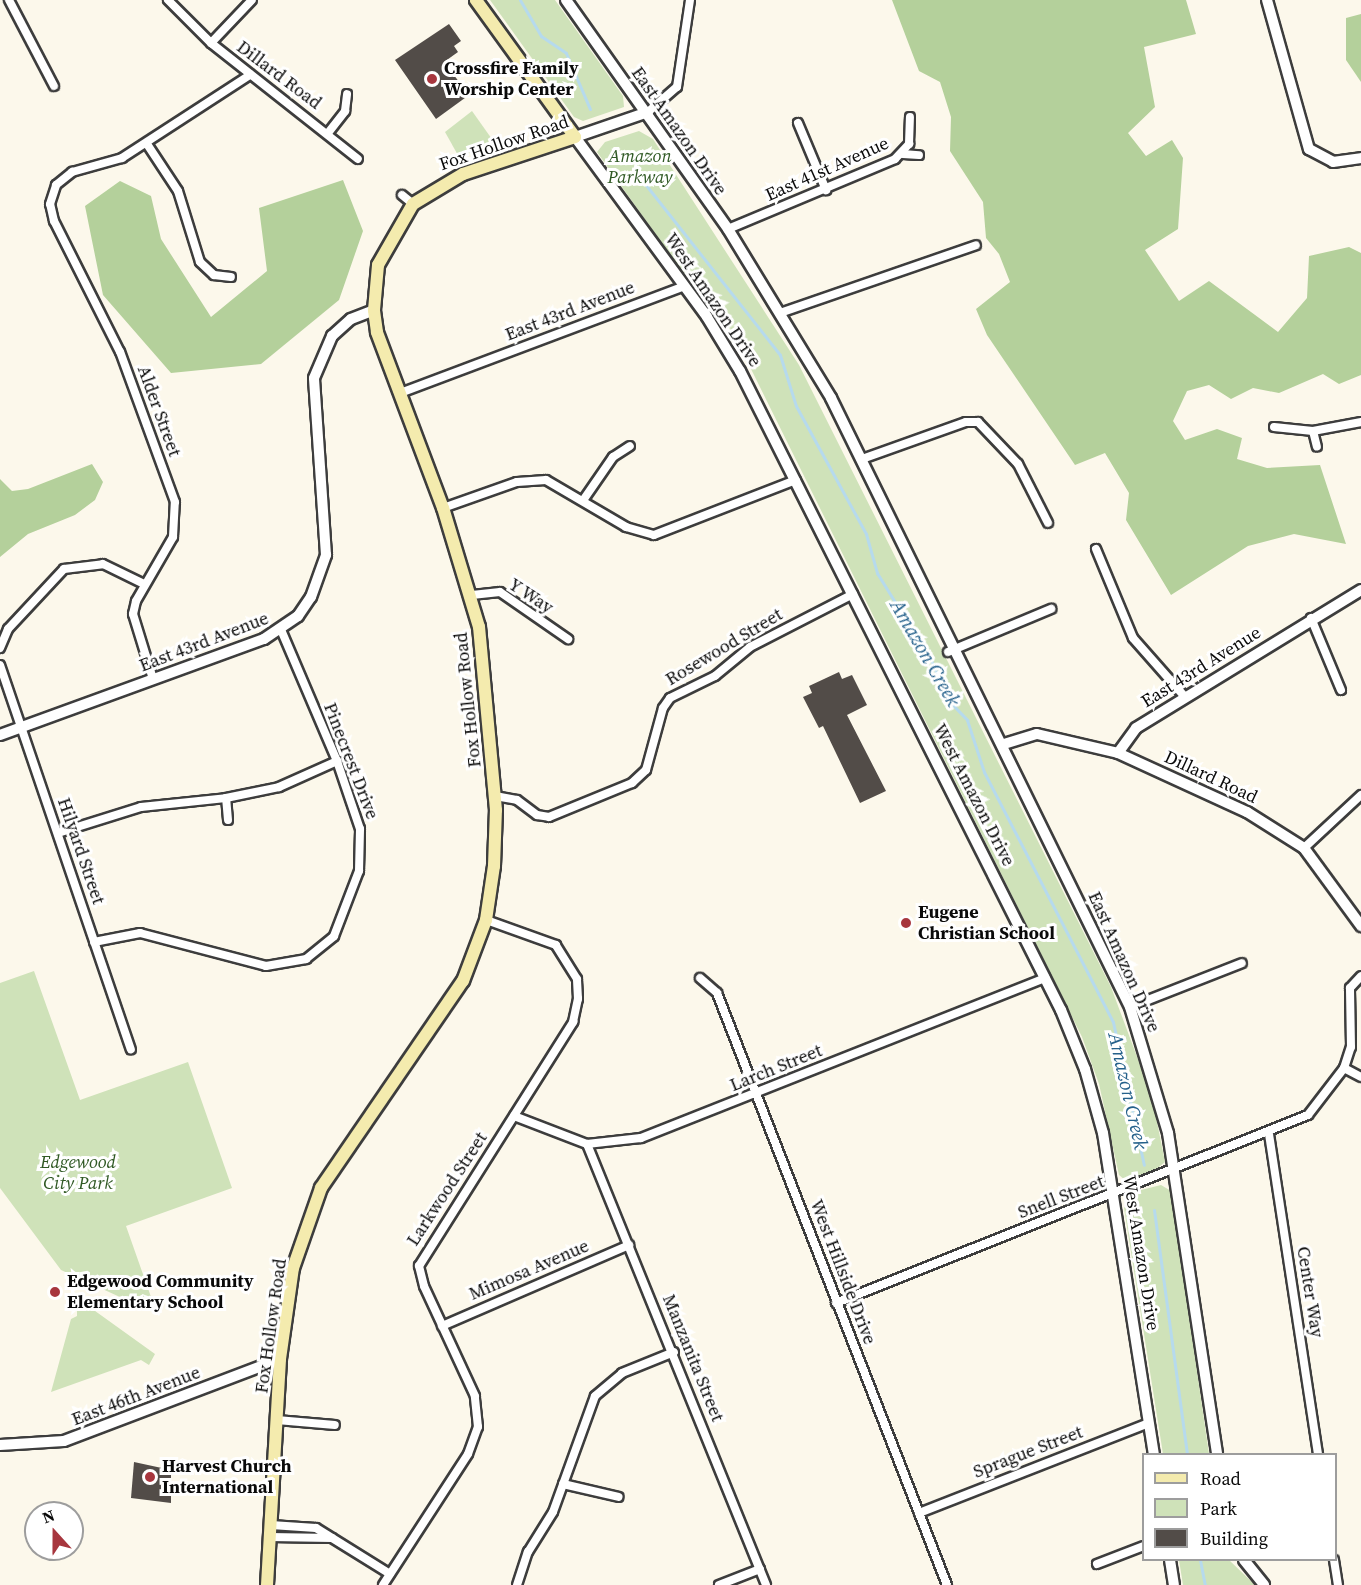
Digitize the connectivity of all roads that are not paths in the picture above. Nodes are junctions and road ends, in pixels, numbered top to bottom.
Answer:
1 (9, 0) edge
2 (168, 0) edge
3 (252, 0) edge
4 (476, 0) edge
5 (566, 0) edge
6 (690, 0) edge
7 (1267, 0) edge
8 (211, 43) junction
9 (250, 75) junction
10 (54, 86) dead end
11 (347, 93) dead end
12 (648, 112) junction
13 (910, 117) dead end
14 (798, 123) dead end
15 (328, 133) junction
16 (575, 137) junction
17 (147, 144) junction
18 (903, 154) junction
19 (919, 155) dead end
20 (1361, 158) edge
21 (358, 159) dead end
22 (826, 190) junction
23 (402, 195) dead end
24 (414, 204) junction
25 (728, 229) junction
26 (976, 245) dead end
27 (231, 277) dead end
28 (684, 286) junction
29 (374, 310) junction
30 (783, 312) junction
31 (400, 393) junction
32 (1361, 422) edge
33 (1274, 427) dead end
34 (1313, 431) junction
35 (630, 446) dead end
36 (1317, 447) dead end
37 (862, 459) junction
38 (796, 480) junction
39 (584, 499) junction
40 (442, 508) junction
41 (1048, 523) dead end
42 (1096, 549) dead end
43 (144, 584) junction
44 (1361, 590) edge
45 (853, 594) junction
46 (472, 595) junction
47 (1052, 609) dead end
48 (1311, 618) junction
49 (281, 630) junction
50 (568, 639) dead end
51 (0, 648) edge
52 (952, 650) junction
53 (0, 665) edge
54 (153, 679) junction
55 (1341, 690) dead end
56 (1185, 697) junction
57 (21, 727) junction
58 (0, 735) edge
59 (1004, 744) junction
60 (1118, 753) junction
61 (337, 761) junction
62 (1361, 795) edge
63 (495, 796) junction
64 (226, 798) junction
65 (228, 820) dead end
66 (58, 832) junction
67 (1304, 848) junction
68 (486, 920) junction
69 (1361, 926) edge
70 (94, 942) junction
71 (1242, 963) dead end
72 (1361, 976) edge
73 (700, 978) dead end
74 (1045, 978) junction
75 (1130, 1007) junction
76 (131, 1049) dead end
77 (1344, 1068) junction
78 (1361, 1077) edge
79 (756, 1094) junction
80 (514, 1116) junction
81 (1269, 1134) junction
82 (587, 1144) junction
83 (1174, 1170) junction
84 (1114, 1193) junction
85 (629, 1245) junction
86 (836, 1303) junction
87 (442, 1326) junction
88 (674, 1352) junction
89 (280, 1359) junction
90 (277, 1420) junction
91 (1149, 1423) junction
92 (335, 1425) dead end
93 (0, 1445) edge
94 (1154, 1453) edge
95 (1217, 1453) edge
96 (1318, 1453) edge
97 (563, 1484) junction
98 (619, 1497) dead end
99 (919, 1513) junction
100 (271, 1531) junction
101 (1142, 1546) edge
102 (1170, 1561) edge
103 (1245, 1561) edge
104 (1334, 1561) edge
105 (1097, 1564) dead end
106 (760, 1569) junction
107 (390, 1574) junction
108 (267, 1585) edge
109 (383, 1585) edge
110 (517, 1585) edge
111 (719, 1585) edge
112 (766, 1585) edge
113 (947, 1585) edge
114 (1174, 1585) edge
115 (1264, 1585) edge
116 (1338, 1585) edge

1 - 10 street
2 - 8 street, Dillard Road
3 - 8 street, Dillard Road
4 - 16 main road, West Amazon Drive
5 - 12 street, East Amazon Drive
6 - 12 street
7 - 20 street
8 - 9 street, Dillard Road
9 - 15 street, Dillard Road
9 - 17 street
11 - 15 street, Dillard Road
12 - 16 street, Fox Hollow Road
12 - 25 street, East Amazon Drive
13 - 18 street, East 41st Avenue
14 - 22 street
15 - 21 street, Dillard Road
16 - 24 main road, Fox Hollow Road
16 - 28 street, West Amazon Drive
17 - 27 street
17 - 43 street, Alder Street
18 - 19 street
18 - 22 street, East 41st Avenue
22 - 25 street, East 41st Avenue
23 - 24 street
24 - 29 main road, Fox Hollow Road
25 - 30 street, East Amazon Drive
26 - 30 street
28 - 31 street, East 43rd Avenue
28 - 38 street, West Amazon Drive
29 - 31 main road, Fox Hollow Road
29 - 49 street, East 43rd Avenue
30 - 37 street, East Amazon Drive
31 - 40 main road, Fox Hollow Road
32 - 34 street
33 - 34 street
34 - 36 street
35 - 39 street
37 - 41 street
37 - 52 street, East Amazon Drive
38 - 39 street
38 - 45 street, West Amazon Drive
39 - 40 street
40 - 46 main road, Fox Hollow Road
42 - 56 street
43 - 51 street
43 - 54 street, Alder Street
44 - 48 street, East 43rd Avenue
45 - 63 street, Rosewood Street
45 - 74 street, West Amazon Drive
46 - 50 street, Y Way
46 - 63 main road, Fox Hollow Road
47 - 52 street
48 - 55 street
48 - 56 street, East 43rd Avenue
49 - 54 street, East 43rd Avenue
49 - 61 street, Pinecrest Drive
52 - 59 street, East Amazon Drive
53 - 57 street, Hilyard Street
54 - 57 street, East 43rd Avenue
56 - 60 street, East 43rd Avenue
57 - 58 street, East 43rd Avenue
57 - 66 street, Hilyard Street
59 - 60 street, Dillard Road
59 - 75 street, East Amazon Drive
60 - 67 street, Dillard Road
61 - 64 street
61 - 70 street, Pinecrest Drive
62 - 67 street
63 - 68 main road, Fox Hollow Road
64 - 65 street
64 - 66 street
66 - 70 street, Hilyard Street
67 - 69 street, Dillard Road
68 - 80 street, Larkwood Street
68 - 89 main road, Fox Hollow Road
70 - 76 street, Hilyard Street
71 - 75 street
72 - 77 street, Snell Street
73 - 79 street, West Hillside Drive
74 - 79 street, Larch Street
74 - 84 street, West Amazon Drive
75 - 83 street, East Amazon Drive
77 - 78 street
77 - 81 street, Snell Street
79 - 82 street, Larch Street
79 - 86 street, West Hillside Drive
80 - 82 street, Larch Street
80 - 87 street, Larkwood Street
81 - 83 street, Snell Street
81 - 96 street, Center Way
82 - 85 street, Manzanita Street
83 - 84 street, Snell Street
83 - 95 street, East Amazon Drive
84 - 86 street, Snell Street
84 - 91 street, West Amazon Drive
85 - 87 street, Mimosa Avenue
85 - 88 street, Manzanita Street
86 - 99 street, West Hillside Drive
87 - 107 street, Larkwood Street
88 - 97 street
88 - 106 street, Manzanita Street
89 - 90 main road, Fox Hollow Road
89 - 93 street, East 46th Avenue
90 - 92 street, Fox Hollow Road
90 - 100 main road, Fox Hollow Road
91 - 94 street, West Amazon Drive
91 - 99 street, Sprague Street
97 - 98 street
97 - 110 street
99 - 113 street, West Hillside Drive
100 - 107 street
100 - 108 main road, Fox Hollow Road
101 - 105 street
102 - 114 street
103 - 115 street
104 - 116 street
106 - 111 street
106 - 112 street, Manzanita Street
107 - 109 street, Larkwood Street

